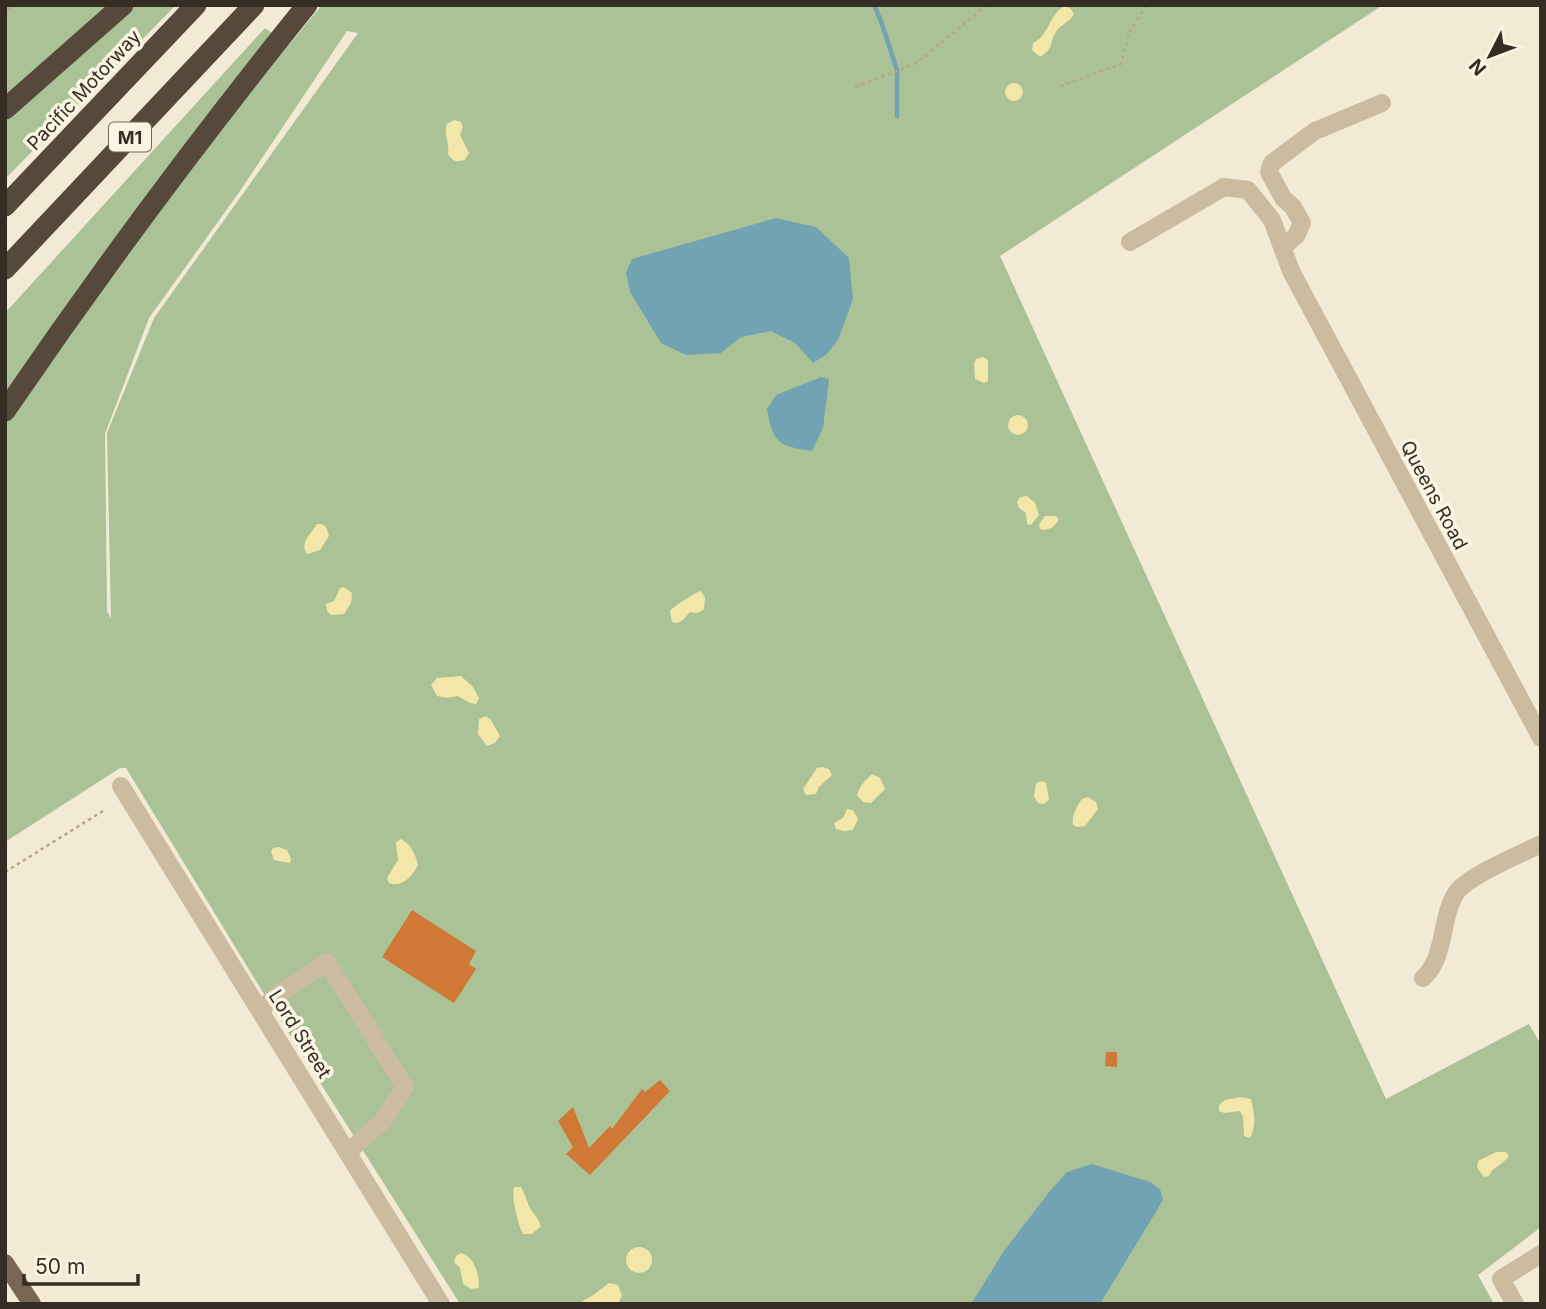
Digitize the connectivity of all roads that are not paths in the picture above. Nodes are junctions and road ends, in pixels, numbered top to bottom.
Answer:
1 (123, 5) edge
2 (195, 5) edge
3 (254, 5) edge
4 (307, 5) edge
5 (1382, 103) dead end
6 (5, 109) edge
7 (5, 206) edge
8 (1130, 242) dead end
9 (1283, 247) junction
10 (5, 269) edge
11 (5, 411) edge
12 (1541, 738) edge
13 (121, 786) dead end
14 (1541, 844) edge
15 (1423, 978) dead end
16 (261, 1010) junction
17 (348, 1152) junction
18 (1541, 1254) edge
19 (5, 1263) edge
20 (32, 1304) edge
21 (441, 1304) edge
22 (1515, 1304) edge

1 - 6 highway
2 - 7 highway, Pacific Motorway / M1
3 - 10 highway, M1
4 - 11 highway
5 - 9 street
8 - 9 street, Queens Road
9 - 12 street, Queens Road
13 - 16 street, Lord Street
14 - 15 street
16 - 17 street, Lord Street
16 - 17 street
17 - 21 street, Lord Street
18 - 22 street
19 - 20 main road

